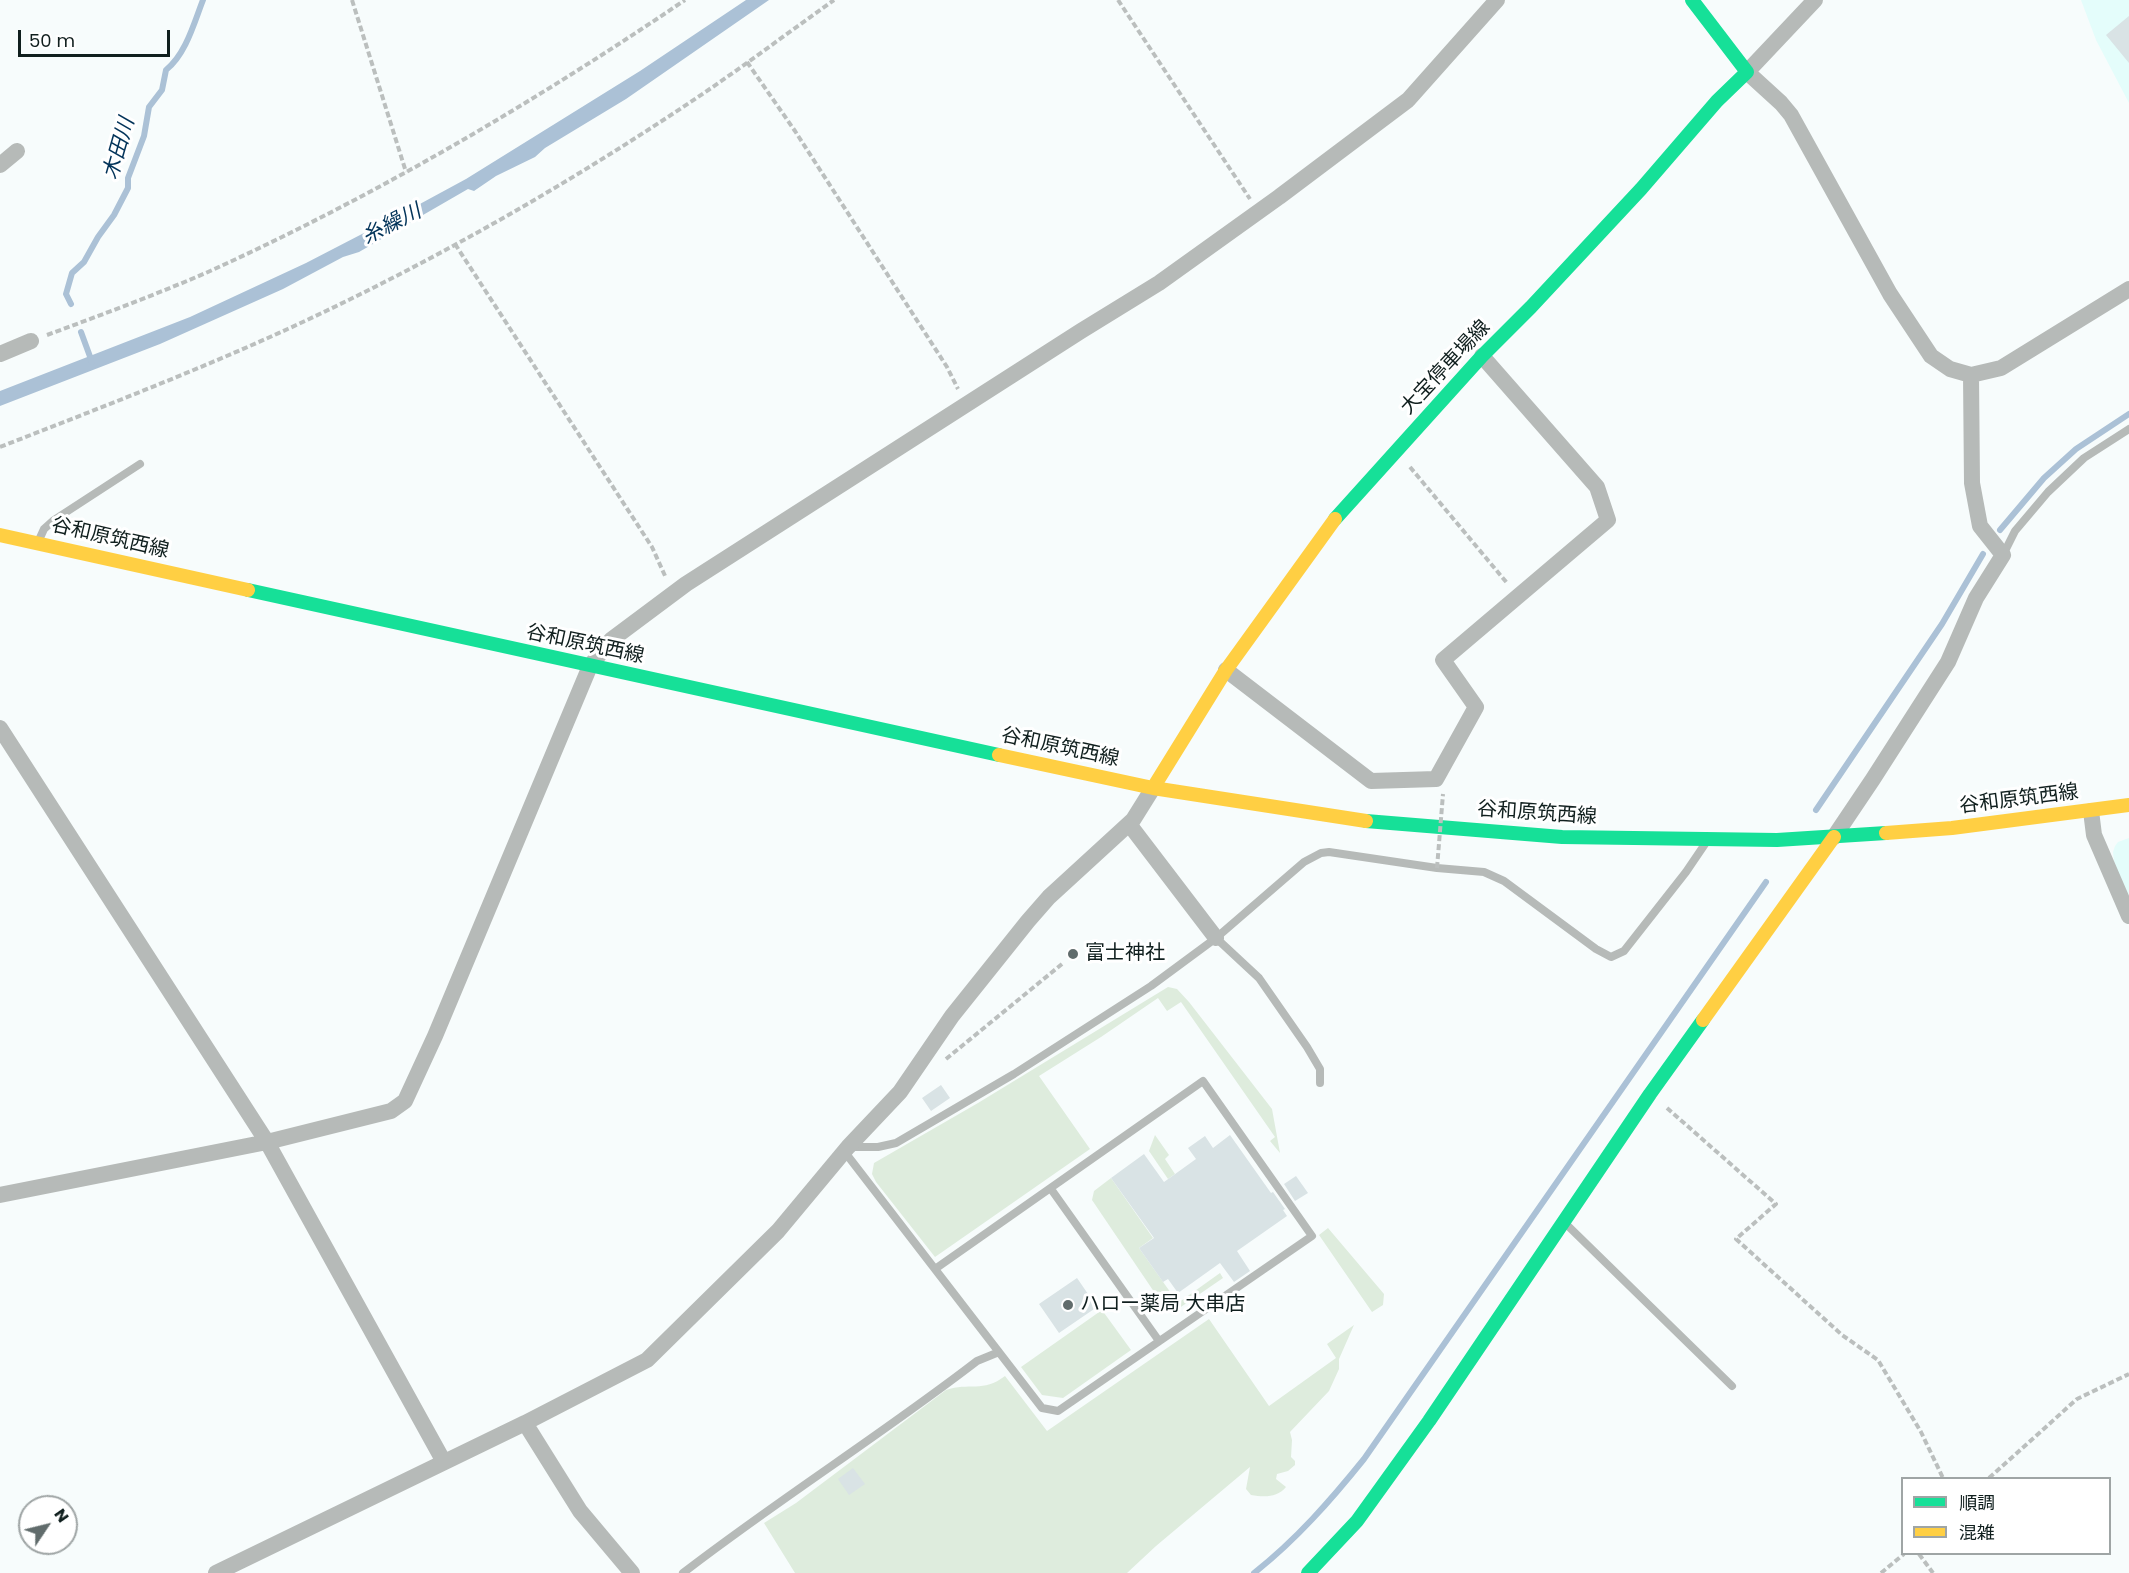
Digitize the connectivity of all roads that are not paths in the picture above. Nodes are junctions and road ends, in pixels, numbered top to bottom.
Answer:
1 (1497, 0) edge
2 (1692, 0) edge
3 (1815, 0) edge
4 (1747, 72) junction
5 (17, 151) dead end
6 (0, 165) edge
7 (2129, 289) edge
8 (31, 341) road end
9 (0, 354) edge
10 (1482, 356) junction
11 (1971, 375) junction
12 (2129, 429) edge
13 (140, 464) dead end
14 (0, 535) edge
15 (38, 543) junction
16 (2002, 555) junction
17 (590, 666) junction
18 (1226, 670) junction
19 (0, 728) edge
20 (1154, 789) junction
21 (2129, 805) edge
22 (2091, 811) junction
23 (1129, 824) junction
24 (1834, 837) junction
25 (1708, 840) junction
26 (2129, 916) edge
27 (1216, 938) junction
28 (1320, 1083) dead end
29 (267, 1142) junction
30 (846, 1149) junction
31 (1051, 1189) junction
32 (0, 1195) edge
33 (1564, 1221) junction
34 (935, 1269) junction
35 (1159, 1341) junction
36 (999, 1352) junction
37 (1732, 1386) dead end
38 (525, 1423) junction
39 (444, 1462) junction
40 (216, 1573) edge
41 (632, 1573) edge
42 (683, 1573) edge
43 (1308, 1573) edge

1 - 17 street
2 - 4 main road
3 - 4 street
4 - 10 main road, 大宝停車場線
4 - 11 street
5 - 6 street
7 - 11 street
8 - 9 street
10 - 18 main road, 大宝停車場線
10 - 18 street
11 - 16 street
12 - 16 lane
13 - 15 lane
14 - 15 main road, 谷和原筑西線
15 - 17 main road, 谷和原筑西線
16 - 24 street
17 - 20 main road, 谷和原筑西線
17 - 29 street
18 - 20 main road, 大宝停車場線
19 - 29 street
20 - 23 street
20 - 25 main road, 谷和原筑西線
21 - 22 main road, 谷和原筑西線
22 - 24 main road, 谷和原筑西線
22 - 26 street
23 - 27 street
23 - 30 street
24 - 25 main road, 谷和原筑西線
24 - 33 main road
25 - 27 lane
27 - 28 lane
27 - 30 lane
29 - 32 street
29 - 39 street
30 - 34 lane
30 - 38 street
31 - 34 lane
31 - 35 lane
31 - 35 lane
33 - 37 lane
33 - 43 main road
34 - 36 lane
35 - 36 lane
36 - 42 lane
38 - 39 street
38 - 41 street
39 - 40 street

